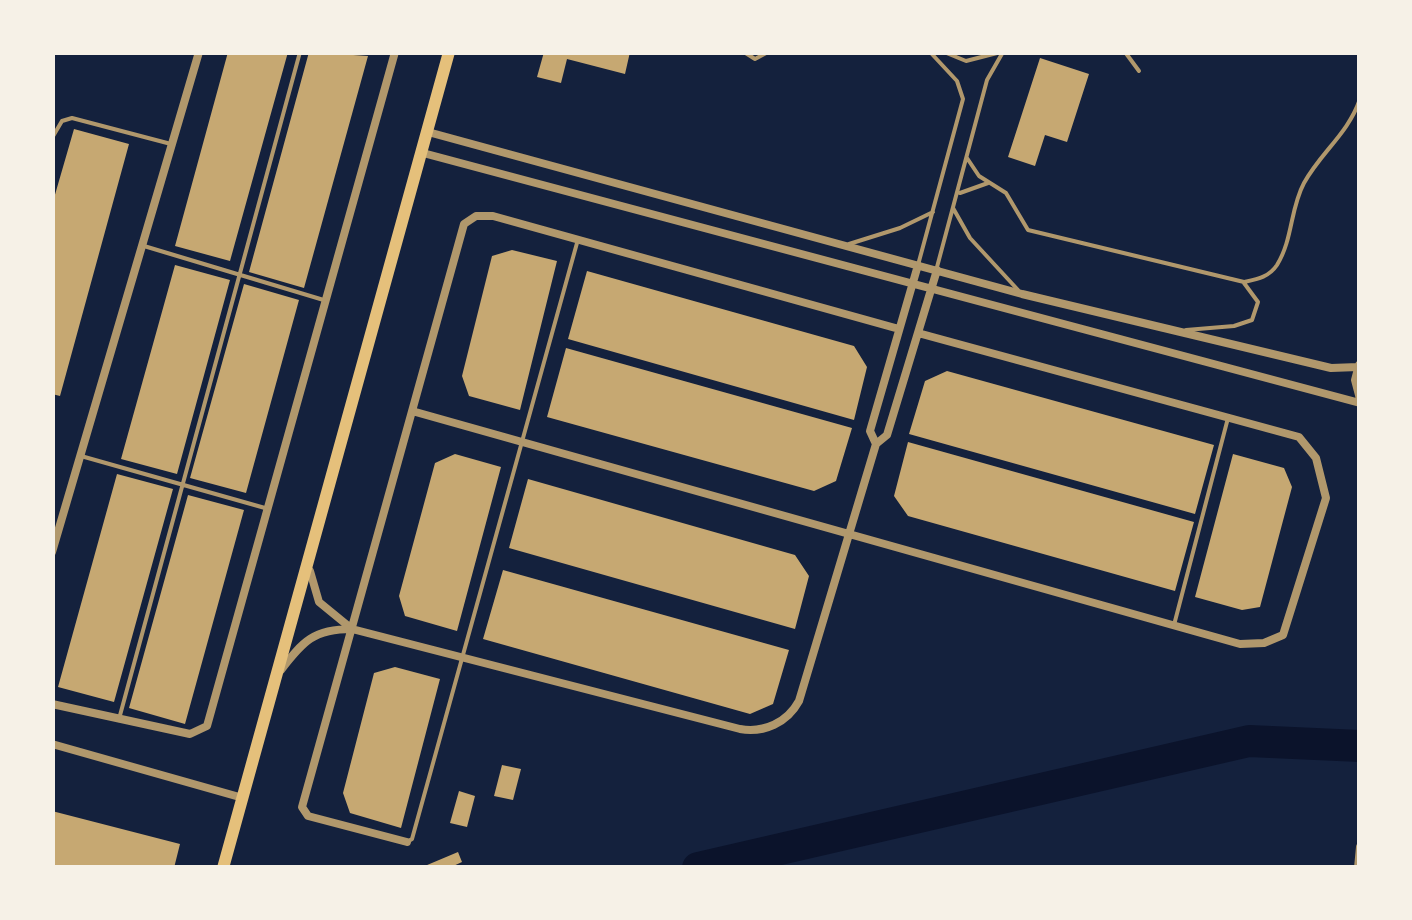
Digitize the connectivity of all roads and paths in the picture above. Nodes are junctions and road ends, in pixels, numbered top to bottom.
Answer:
1 (199, 52) edge
2 (300, 52) edge
3 (395, 52) edge
4 (449, 52) edge
5 (744, 52) edge
6 (768, 52) edge
7 (930, 52) edge
8 (944, 52) edge
9 (1002, 52) edge
10 (1125, 52) edge
11 (1139, 71) dead end
12 (1360, 99) edge
13 (428, 132) junction
14 (52, 138) edge
15 (172, 144) junction
16 (422, 154) junction
17 (967, 158) junction
18 (988, 183) junction
19 (957, 195) junction
20 (953, 208) junction
21 (932, 212) junction
22 (578, 238) junction
23 (142, 245) junction
24 (845, 245) junction
25 (918, 265) junction
26 (936, 270) junction
27 (242, 275) junction
28 (1244, 282) junction
29 (912, 286) junction
30 (931, 291) junction
31 (1022, 294) junction
32 (327, 300) junction
33 (900, 328) junction
34 (1176, 331) junction
35 (918, 334) junction
36 (1359, 366) edge
37 (1360, 401) edge
38 (412, 410) junction
39 (1228, 418) junction
40 (525, 442) junction
41 (876, 444) junction
42 (80, 456) junction
43 (182, 485) junction
44 (269, 509) junction
45 (849, 534) junction
46 (52, 552) edge
47 (309, 561) junction
48 (1174, 625) junction
49 (352, 629) junction
50 (461, 660) junction
51 (277, 675) junction
52 (52, 704) edge
53 (119, 718) junction
54 (52, 744) edge
55 (243, 798) junction
56 (407, 842) joint
57 (1360, 847) edge
58 (223, 868) edge
59 (1358, 868) edge

1 - 15 street
2 - 27 lane
3 - 32 street
4 - 13 main road
5 - 6 lane
7 - 21 lane
8 - 9 lane
9 - 17 lane
10 - 11 lane
12 - 28 lane
13 - 16 main road
13 - 24 street
14 - 15 lane
15 - 23 street
16 - 29 street
16 - 47 main road
17 - 18 lane
17 - 19 lane
18 - 19 lane
18 - 28 lane
19 - 20 lane
20 - 26 lane
20 - 31 lane
21 - 24 lane
21 - 25 lane
22 - 33 street
22 - 38 street
22 - 40 lane
23 - 27 lane
23 - 42 street
24 - 25 street
25 - 26 street
25 - 29 street
26 - 30 street
26 - 31 street
27 - 32 lane
27 - 43 lane
28 - 34 lane
29 - 30 street
29 - 33 street
30 - 35 street
30 - 37 street
31 - 34 street
32 - 44 street
33 - 41 street
34 - 36 street
35 - 39 street
35 - 41 street
36 - 37 street
38 - 40 street
38 - 49 street
39 - 48 lane
39 - 48 street
40 - 45 street
40 - 50 lane
41 - 45 street
42 - 43 lane
42 - 46 street
43 - 44 lane
43 - 53 lane
44 - 53 street
45 - 48 street
45 - 50 street
47 - 49 street
47 - 51 main road
49 - 50 street
49 - 51 street
49 - 56 street
50 - 56 lane
51 - 55 main road
52 - 53 street
54 - 55 street
55 - 58 main road
57 - 59 street

